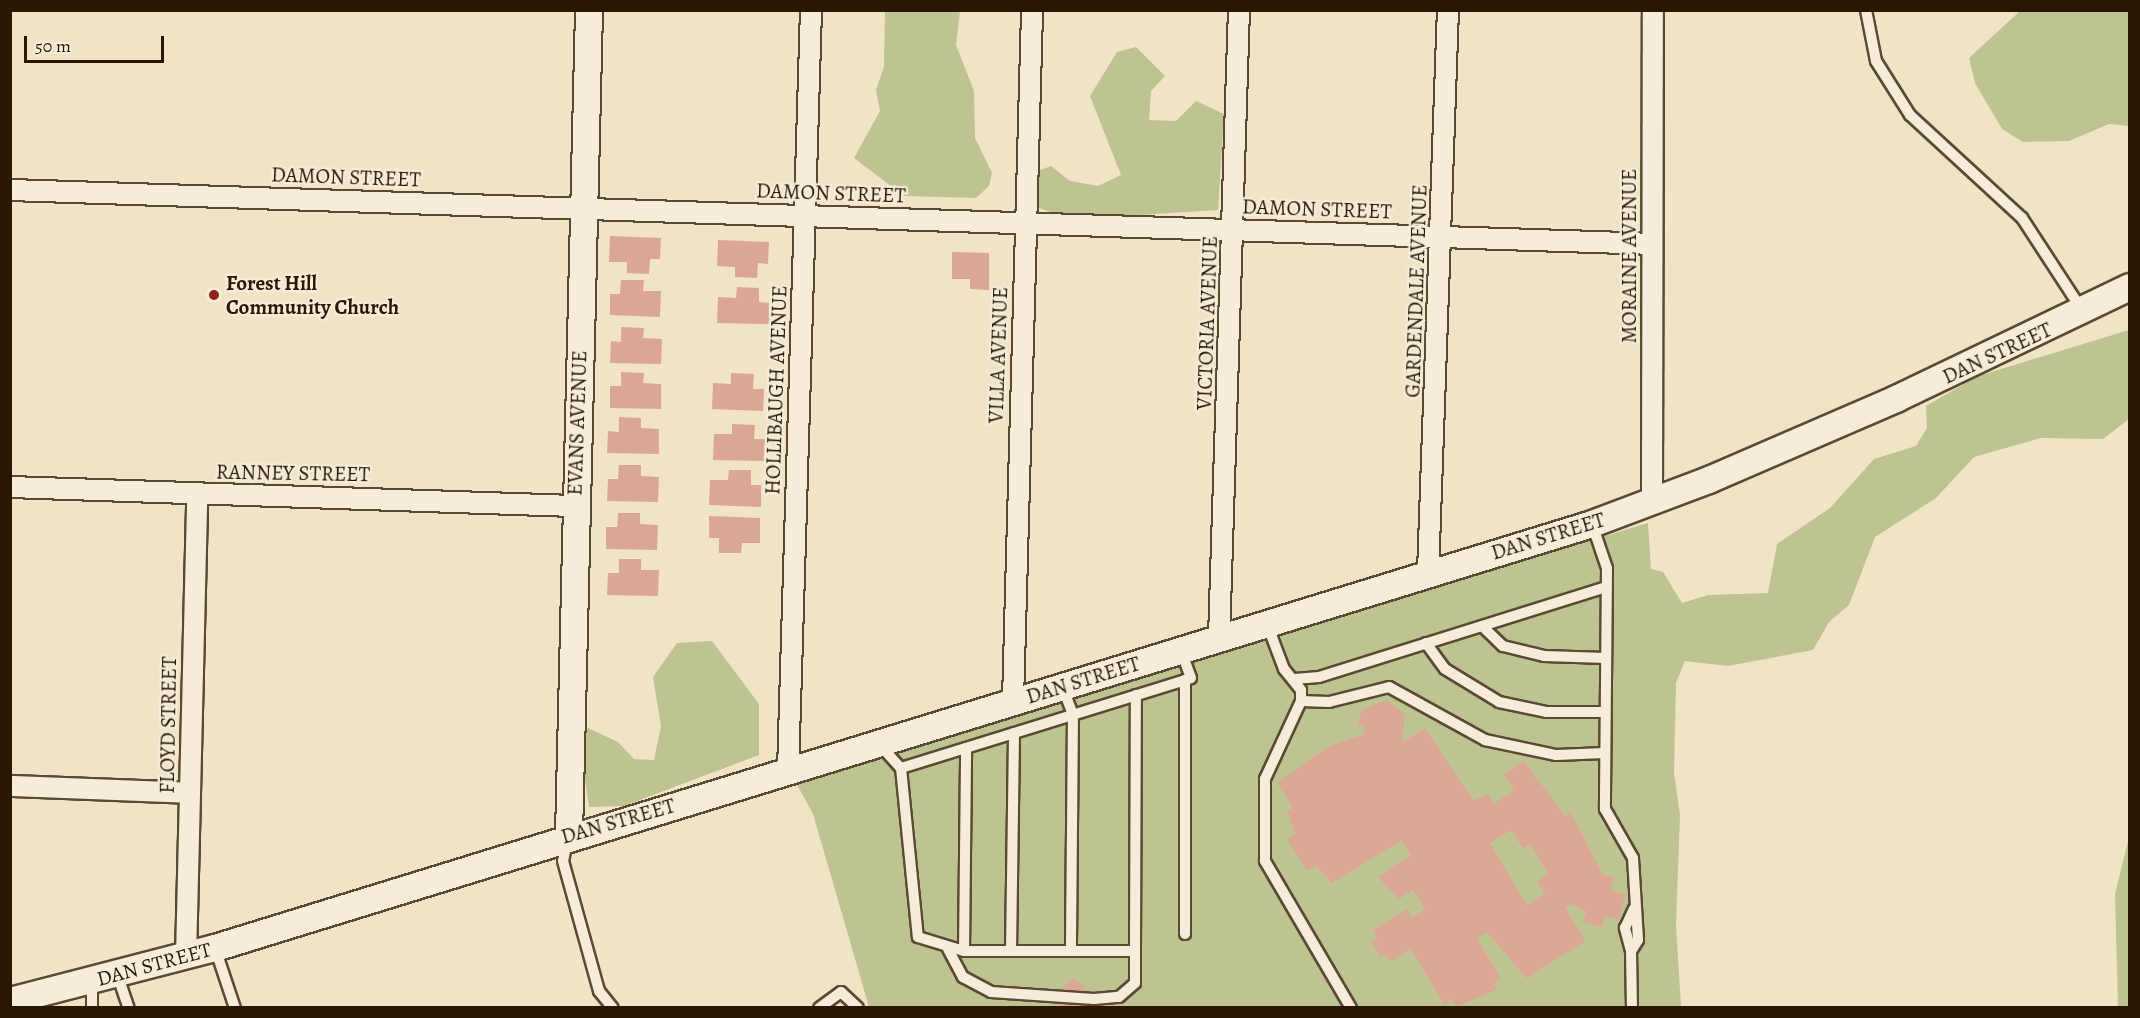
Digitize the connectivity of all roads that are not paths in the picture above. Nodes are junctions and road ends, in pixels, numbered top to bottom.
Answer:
1 (589, 10) edge
2 (811, 10) edge
3 (1032, 10) edge
4 (1239, 10) edge
5 (1448, 10) edge
6 (1653, 10) edge
7 (1866, 10) edge
8 (10, 190) edge
9 (582, 209) junction
10 (804, 216) junction
11 (1024, 222) junction
12 (1234, 230) junction
13 (1441, 237) junction
14 (1651, 244) junction
15 (2130, 287) edge
16 (2083, 312) junction
17 (10, 487) edge
18 (197, 495) junction
19 (1652, 502) junction
20 (574, 506) junction
21 (1592, 524) junction
22 (1428, 573) junction
23 (1606, 587) junction
24 (1267, 624) junction
25 (1482, 626) junction
26 (1218, 638) junction
27 (1426, 643) junction
28 (1181, 650) junction
29 (1606, 658) junction
30 (1295, 679) junction
31 (1185, 680) junction
32 (1062, 686) junction
33 (1136, 695) junction
34 (1013, 701) junction
35 (1301, 701) junction
36 (1605, 712) junction
37 (1072, 714) junction
38 (1014, 733) junction
39 (878, 743) junction
40 (966, 748) junction
41 (1605, 753) junction
42 (901, 768) junction
43 (788, 771) junction
44 (10, 786) edge
45 (190, 793) junction
46 (569, 835) junction
47 (1185, 934) dead end
48 (215, 948) junction
49 (948, 950) junction
50 (964, 951) junction
51 (1011, 951) junction
52 (1071, 951) junction
53 (1135, 951) junction
54 (186, 957) junction
55 (117, 974) junction
56 (92, 980) junction
57 (10, 1002) edge
58 (92, 1008) edge
59 (129, 1008) edge
60 (235, 1008) edge
61 (614, 1008) edge
62 (819, 1008) edge
63 (858, 1008) edge
64 (1351, 1008) edge
65 (1632, 1008) edge

1 - 9 street, EVANS AVENUE
2 - 10 street, HOLLIBAUGH AVENUE
3 - 11 street, VILLA AVENUE
4 - 12 street, VICTORIA AVENUE
5 - 13 street, GARDENDALE AVENUE
6 - 14 street, MORAINE AVENUE
7 - 16 lane
8 - 9 street, DAMON STREET
9 - 10 street, DAMON STREET
9 - 20 street, EVANS AVENUE
10 - 11 street, DAMON STREET
10 - 43 street, HOLLIBAUGH AVENUE
11 - 12 street, DAMON STREET
11 - 34 street, VILLA AVENUE
12 - 13 street, DAMON STREET
12 - 26 street, VICTORIA AVENUE
13 - 14 street, DAMON STREET
13 - 22 street, GARDENDALE AVENUE
14 - 19 street, MORAINE AVENUE
15 - 16 street, DAN STREET
16 - 19 street, DAN STREET
17 - 18 street, RANNEY STREET
18 - 20 street, RANNEY STREET
18 - 45 street, FLOYD STREET
19 - 21 street, DAN STREET
20 - 46 street, EVANS AVENUE
21 - 22 street, DAN STREET
21 - 23 lane
22 - 24 street, DAN STREET
23 - 25 lane
23 - 29 lane
24 - 26 street, DAN STREET
24 - 30 lane
25 - 27 lane
25 - 29 lane
26 - 28 street, DAN STREET
27 - 30 lane
27 - 36 lane
28 - 31 lane
28 - 32 street, DAN STREET
29 - 36 lane
30 - 35 lane
31 - 33 lane
31 - 47 lane
32 - 34 street, DAN STREET
32 - 37 lane
33 - 37 lane
33 - 53 lane
34 - 39 street, DAN STREET
35 - 41 lane
35 - 64 lane
36 - 41 lane
37 - 38 lane
37 - 52 lane
38 - 40 lane
38 - 51 lane
39 - 42 lane
39 - 43 street, DAN STREET
40 - 42 lane
40 - 50 lane
41 - 65 lane
42 - 49 lane
43 - 46 street, DAN STREET
44 - 45 street
45 - 54 street, FLOYD STREET
46 - 48 street, DAN STREET
46 - 61 lane
48 - 54 street, DAN STREET
48 - 60 lane
49 - 50 lane
49 - 53 lane
50 - 51 lane
51 - 52 lane
52 - 53 lane
54 - 55 street, DAN STREET
55 - 56 street, DAN STREET
55 - 59 lane
56 - 57 street, DAN STREET
56 - 58 lane
62 - 63 lane

